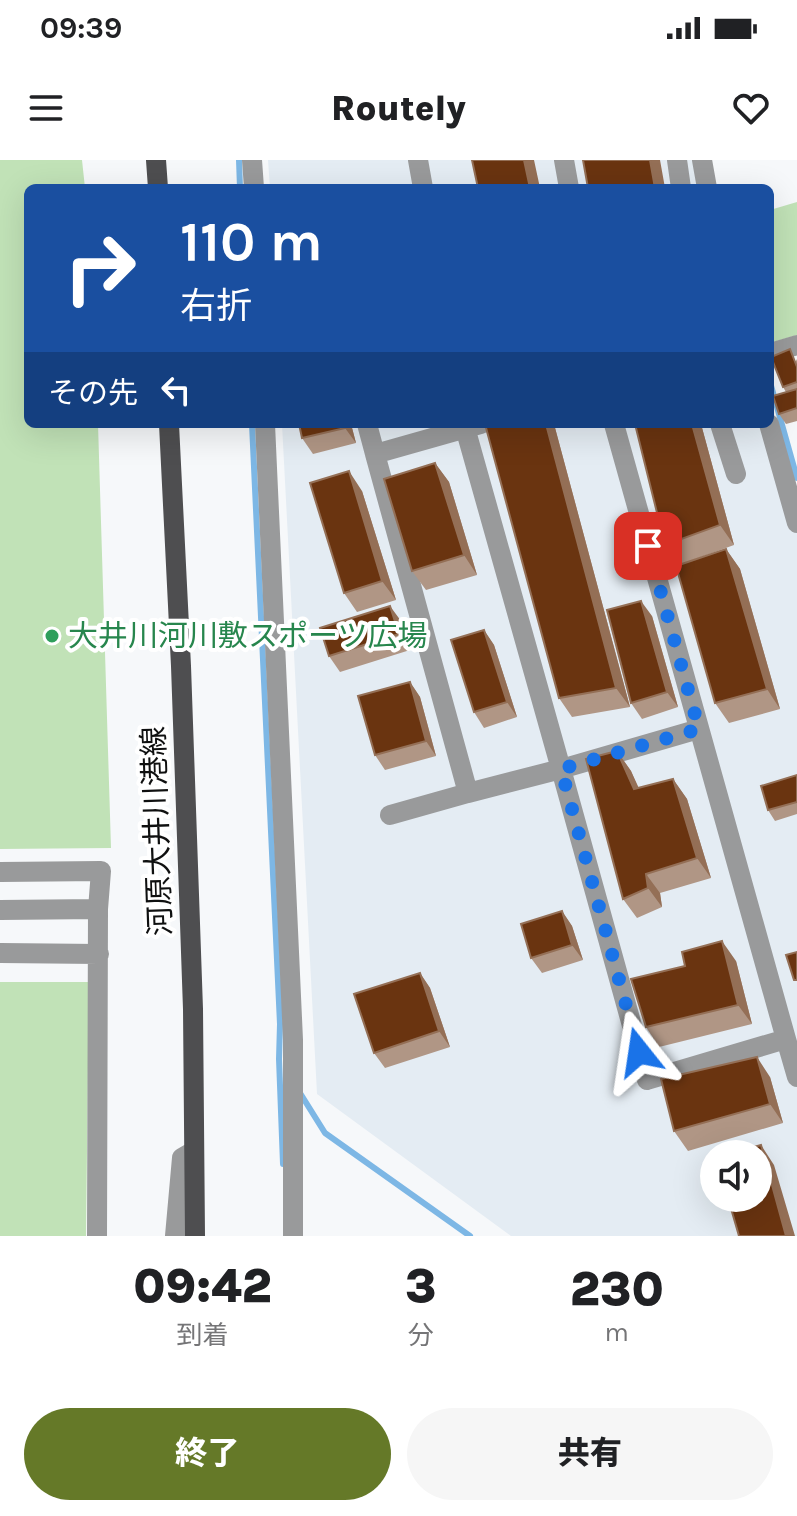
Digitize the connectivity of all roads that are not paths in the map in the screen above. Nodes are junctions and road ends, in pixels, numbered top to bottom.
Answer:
1 (156, 160) edge
2 (252, 160) edge
3 (418, 160) edge
4 (564, 160) edge
5 (677, 160) edge
6 (702, 160) edge
7 (158, 184) edge
8 (254, 184) edge
9 (422, 184) edge
10 (568, 184) edge
11 (680, 184) edge
12 (706, 184) edge
13 (797, 345) edge
14 (774, 352) edge
15 (169, 428) edge
16 (265, 428) edge
17 (368, 428) edge
18 (460, 428) edge
19 (471, 428) edge
20 (615, 428) edge
21 (721, 428) edge
22 (770, 428) edge
23 (375, 454) junction
24 (736, 474) dead end
25 (797, 523) edge
26 (699, 729) junction
27 (561, 769) junction
28 (468, 793) junction
29 (390, 815) dead end
30 (0, 872) edge
31 (98, 909) junction
32 (0, 910) edge
33 (0, 953) edge
34 (99, 954) junction
35 (786, 1039) junction
36 (797, 1077) edge
37 (194, 1151) junction
38 (97, 1236) edge
39 (175, 1236) edge
40 (195, 1236) edge
41 (293, 1236) edge

1 - 7 main road
2 - 8 street
3 - 9 street
4 - 10 street
5 - 11 street
6 - 12 street
13 - 14 street
15 - 37 main road, 河原大井川港線
16 - 41 street
17 - 23 street
18 - 23 street
19 - 27 street
20 - 26 street
21 - 24 street
22 - 25 street
23 - 28 street
26 - 27 street
26 - 35 street
27 - 28 street
27 - 35 street
28 - 29 street
30 - 31 street
31 - 32 street
31 - 34 street
33 - 34 street
34 - 38 street
35 - 36 street
37 - 39 street
37 - 40 main road, 河原大井川港線

